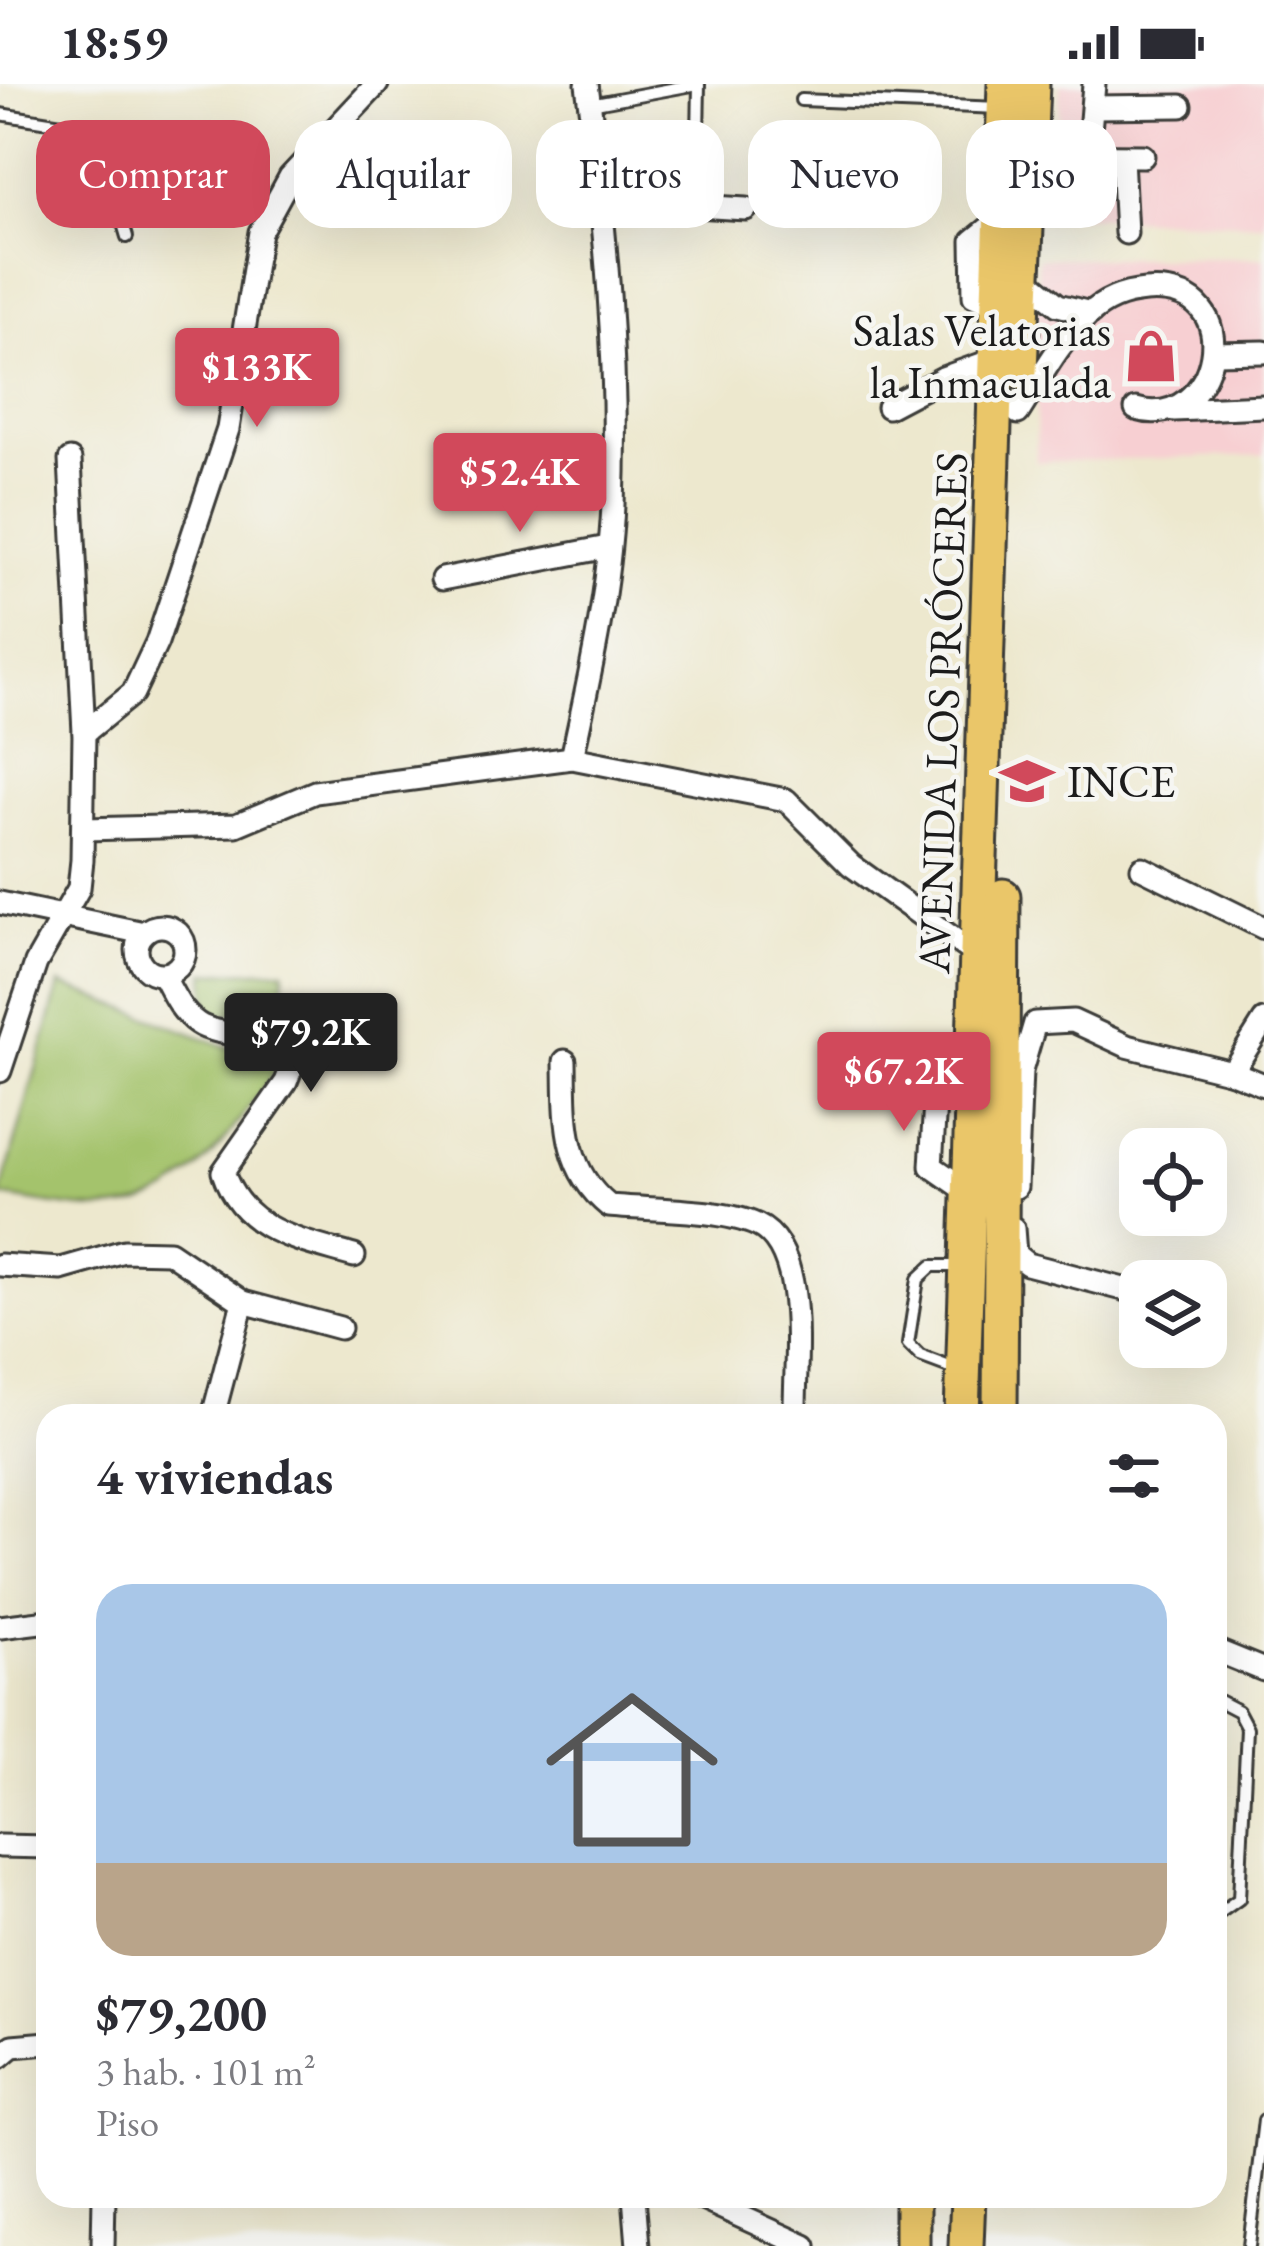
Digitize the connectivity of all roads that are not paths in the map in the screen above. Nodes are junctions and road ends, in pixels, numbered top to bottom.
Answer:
1 (377, 84) edge
2 (698, 84) edge
3 (1032, 84) edge
4 (596, 94) edge
5 (1004, 96) edge
6 (1094, 96) edge
7 (801, 100) dead end
8 (1181, 106) dead end
9 (0, 114) edge
10 (698, 120) edge
11 (1030, 120) edge
12 (1117, 157) edge
13 (724, 208) edge
14 (746, 209) dead end
15 (602, 228) edge
16 (1027, 228) edge
17 (1126, 232) dead end
18 (127, 237) dead end
19 (1025, 278) junction
20 (1058, 305) junction
21 (1090, 313) junction
22 (1264, 352) edge
23 (1214, 353) junction
24 (999, 358) junction
25 (1052, 359) junction
26 (1264, 406) edge
27 (888, 407) dead end
28 (1136, 409) dead end
29 (1174, 410) junction
30 (1018, 413) junction
31 (70, 460) dead end
32 (608, 548) junction
33 (442, 579) dead end
34 (83, 734) junction
35 (572, 758) junction
36 (85, 829) junction
37 (1142, 868) dead end
38 (0, 903) edge
39 (68, 914) junction
40 (1264, 928) edge
41 (145, 933) junction
42 (980, 957) junction
43 (163, 975) junction
44 (1264, 1021) edge
45 (565, 1061) dead end
46 (0, 1071) edge
47 (1232, 1072) junction
48 (1264, 1085) edge
49 (1006, 1215) junction
50 (355, 1256) dead end
51 (0, 1264) edge
52 (969, 1266) junction
53 (1119, 1288) edge
54 (243, 1302) junction
55 (340, 1328) dead end
56 (964, 1373) junction
57 (216, 1404) edge
58 (794, 1404) edge
59 (963, 1404) edge
60 (1000, 1404) edge
61 (36, 1623) edge
62 (0, 1627) edge
63 (1227, 1655) edge
64 (1264, 1670) edge
65 (1227, 1705) edge
66 (0, 1846) edge
67 (36, 1846) edge
68 (1227, 1908) edge
69 (36, 2044) edge
70 (0, 2057) edge
71 (1264, 2125) edge
72 (104, 2208) edge
73 (635, 2208) edge
74 (722, 2208) edge
75 (912, 2208) edge
76 (968, 2208) edge
77 (103, 2246) edge
78 (638, 2246) edge
79 (806, 2246) edge
80 (912, 2246) edge
81 (966, 2246) edge
82 (1249, 2246) edge

1 - 34 street
2 - 4 lane
2 - 10 lane
3 - 11 highway, AVENIDA LOS PRÓCERES
5 - 7 lane
5 - 24 highway, AVENIDA LOS PRÓCERES
6 - 8 street
9 - 18 lane
12 - 17 street
13 - 14 street
15 - 32 street
16 - 19 highway, AVENIDA LOS PRÓCERES
19 - 20 street
19 - 30 highway, AVENIDA LOS PRÓCERES
20 - 21 street
20 - 25 street
21 - 23 street
21 - 25 street
22 - 23 street
23 - 29 street
24 - 27 street
24 - 42 highway, AVENIDA LOS PRÓCERES
25 - 30 street
26 - 29 street
28 - 29 street
30 - 49 highway, AVENIDA LOS PRÓCERES
31 - 34 street
32 - 33 street
32 - 35 street
34 - 36 street
35 - 36 street
35 - 42 street
36 - 39 street
37 - 40 street
38 - 39 street
39 - 41 street
39 - 46 street
41 - 43 street
41 - 43 street
42 - 52 highway, AVENIDA LOS PRÓCERES
43 - 50 street
44 - 47 street
45 - 58 street
47 - 48 street
47 - 49 street
49 - 53 street
49 - 60 highway, AVENIDA LOS PRÓCERES
51 - 54 street
52 - 56 highway, AVENIDA LOS PRÓCERES
52 - 56 lane
54 - 55 street
54 - 57 street
56 - 59 highway, AVENIDA LOS PRÓCERES
61 - 62 street
63 - 64 street
65 - 68 lane
66 - 67 street
69 - 70 street
71 - 82 lane
72 - 77 street
73 - 78 street
74 - 79 street
75 - 80 highway
76 - 81 highway

